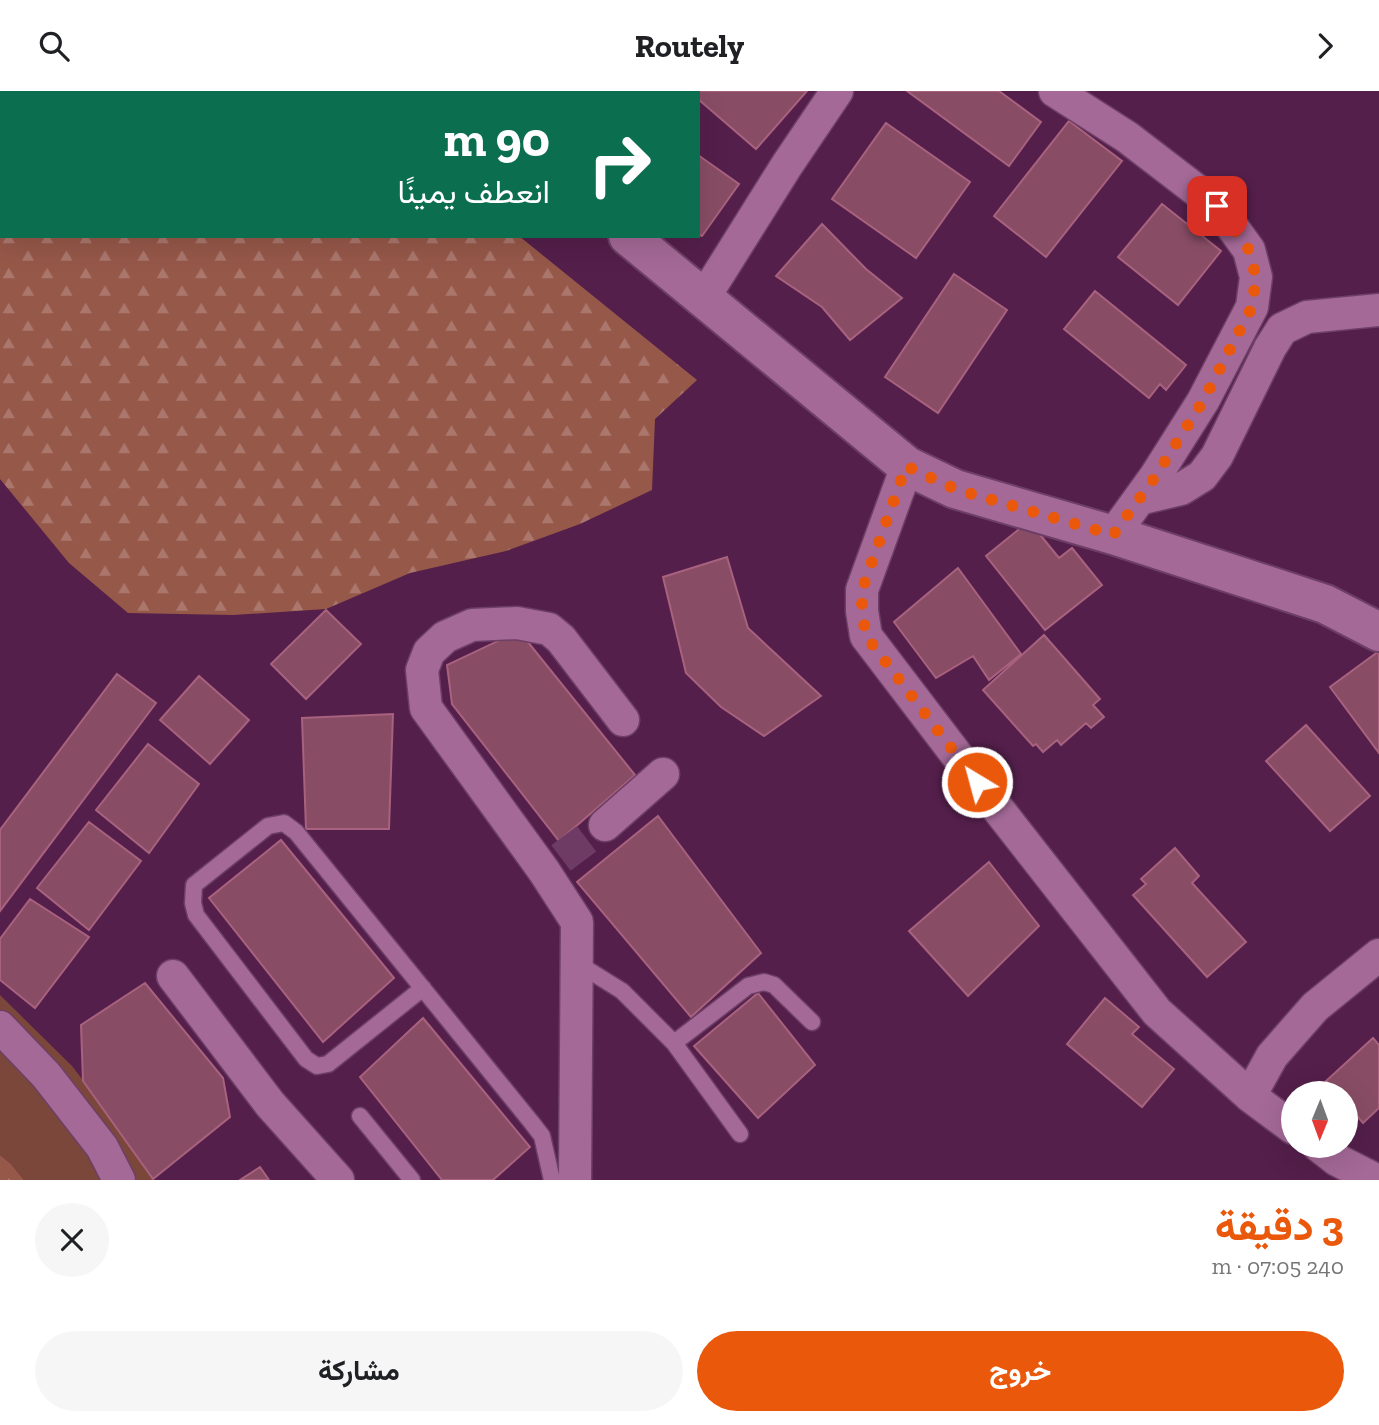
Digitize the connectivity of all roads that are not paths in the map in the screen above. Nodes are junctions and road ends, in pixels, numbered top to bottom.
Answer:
1 (837, 91) edge
2 (1055, 91) edge
3 (630, 238) edge
4 (703, 299) junction
5 (1379, 310) edge
6 (906, 466) junction
7 (1139, 499) junction
8 (1113, 535) junction
9 (1379, 632) edge
10 (623, 720) dead end
11 (663, 774) dead end
12 (605, 825) tunnel mouth
13 (1379, 955) edge
14 (577, 963) junction
15 (173, 977) dead end
16 (423, 988) junction
17 (812, 1022) dead end
18 (0, 1027) edge
19 (674, 1043) junction
20 (1250, 1096) junction
21 (360, 1116) dead end
22 (1281, 1119) edge
23 (740, 1134) dead end
24 (1336, 1159) edge
25 (566, 1179) edge
26 (119, 1180) edge
27 (338, 1180) edge
28 (412, 1180) edge
29 (1376, 1180) edge

1 - 4 street
2 - 7 street
3 - 4 street
4 - 6 street
5 - 7 street
6 - 8 street
6 - 20 street
7 - 8 street
8 - 9 street
10 - 14 street
11 - 12 street
13 - 20 street
14 - 19 lane
14 - 25 street
15 - 27 street
16 - 16 lane
16 - 25 lane
17 - 19 lane
18 - 26 street
19 - 23 lane
20 - 22 street
21 - 28 lane
24 - 29 street

